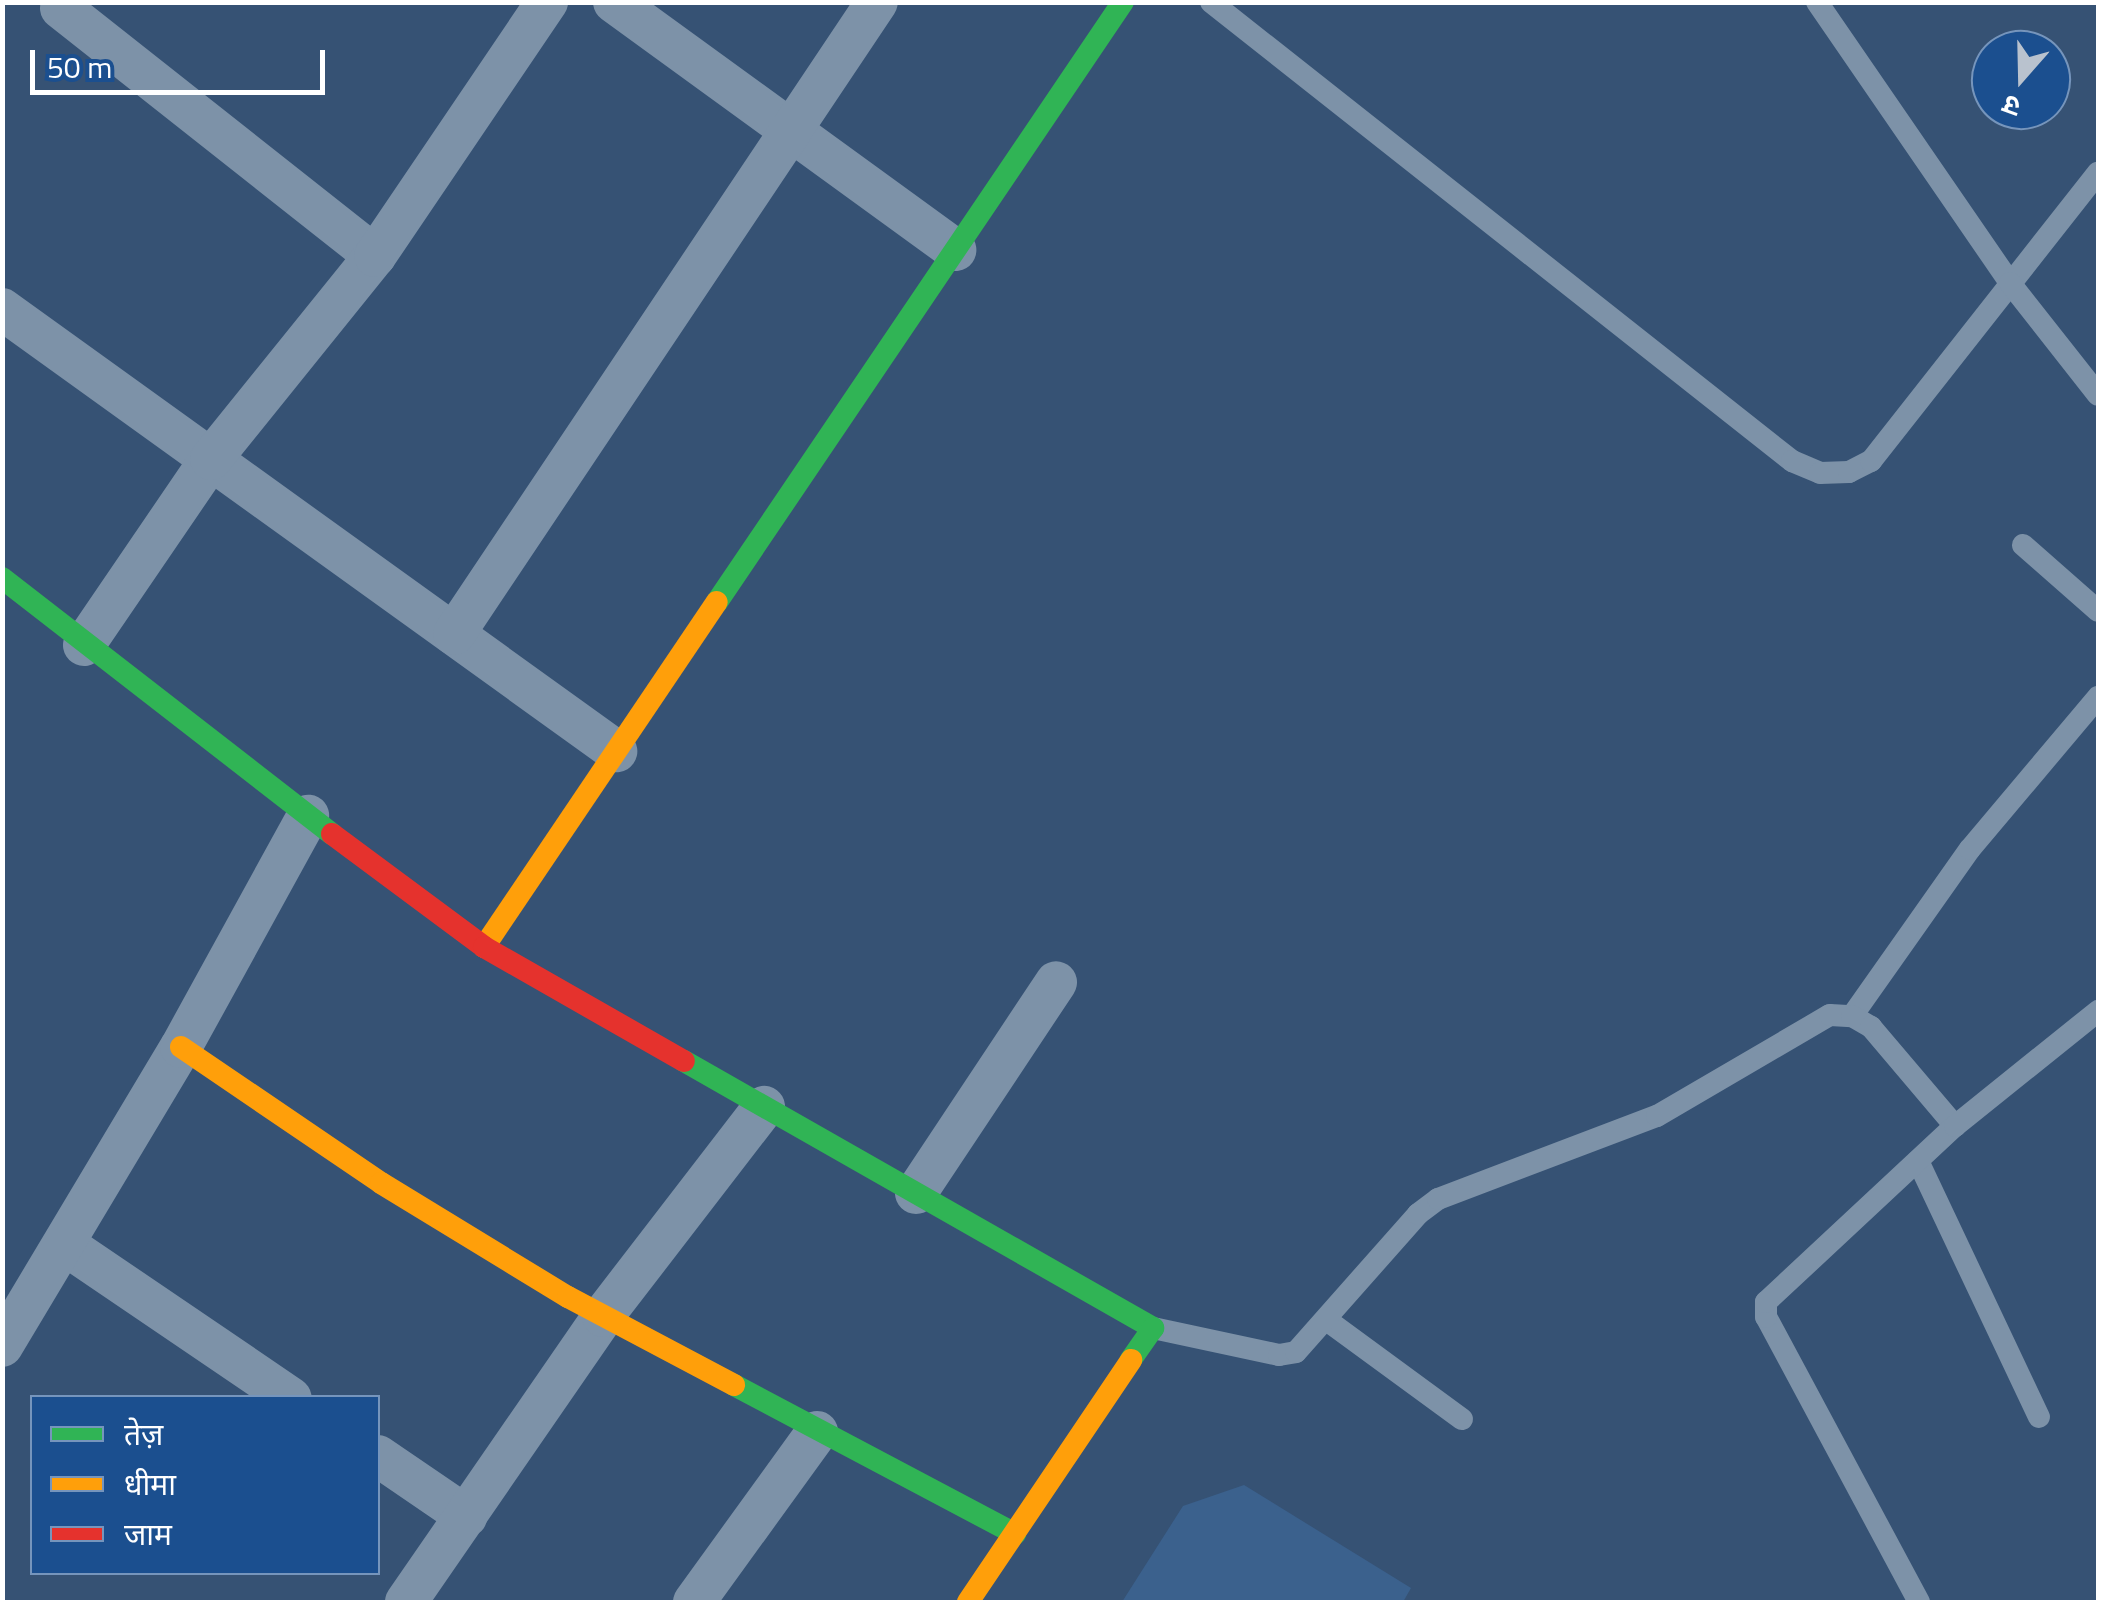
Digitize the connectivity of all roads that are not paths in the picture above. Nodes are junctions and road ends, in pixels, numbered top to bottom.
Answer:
1 (547, 2) edge
2 (614, 2) edge
3 (876, 2) edge
4 (1123, 2) edge
5 (1211, 2) edge
6 (1817, 2) edge
7 (61, 8) dead end
8 (790, 131) junction
9 (2098, 173) edge
10 (955, 250) junction
11 (375, 256) junction
12 (2010, 283) junction
13 (2, 309) edge
14 (2098, 394) edge
15 (211, 459) junction
16 (2023, 546) dead end
17 (2, 578) edge
18 (2098, 611) edge
19 (454, 634) junction
20 (84, 644) junction
21 (2098, 697) edge
22 (616, 751) junction
23 (308, 816) junction
24 (484, 947) junction
25 (1056, 982) dead end
26 (2098, 1012) edge
27 (1852, 1016) junction
28 (181, 1047) junction
29 (764, 1106) junction
30 (1955, 1126) junction
31 (1918, 1161) junction
32 (916, 1193) junction
33 (64, 1244) junction
34 (604, 1316) junction
35 (1328, 1321) junction
36 (1153, 1328) junction
37 (2, 1346) edge
38 (287, 1395) edge
39 (2039, 1417) dead end
40 (1462, 1419) dead end
41 (816, 1432) junction
42 (380, 1457) edge
43 (466, 1516) junction
44 (1014, 1534) junction
45 (406, 1602) edge
46 (694, 1602) edge
47 (968, 1602) edge
48 (1919, 1602) edge

1 - 11 street
2 - 8 street
3 - 8 street
4 - 10 street
5 - 12 lane
6 - 12 lane
7 - 11 street
8 - 10 street
8 - 19 street
9 - 12 lane
10 - 22 street
11 - 15 street
12 - 14 lane
13 - 15 street
15 - 19 street
15 - 20 street
16 - 18 lane
17 - 20 street
19 - 22 street
20 - 23 street
21 - 27 lane
22 - 24 street
23 - 24 street
23 - 28 street
24 - 29 street
25 - 32 street
26 - 30 lane
27 - 30 lane
27 - 35 lane
28 - 33 street
28 - 34 street
29 - 32 street
29 - 34 street
30 - 31 lane
31 - 39 lane
31 - 48 lane
32 - 36 street
33 - 37 street
33 - 38 street
34 - 41 street
34 - 43 street
35 - 36 lane
35 - 40 lane
36 - 44 street
41 - 44 street
41 - 46 street
42 - 43 street
43 - 45 street
44 - 47 street

